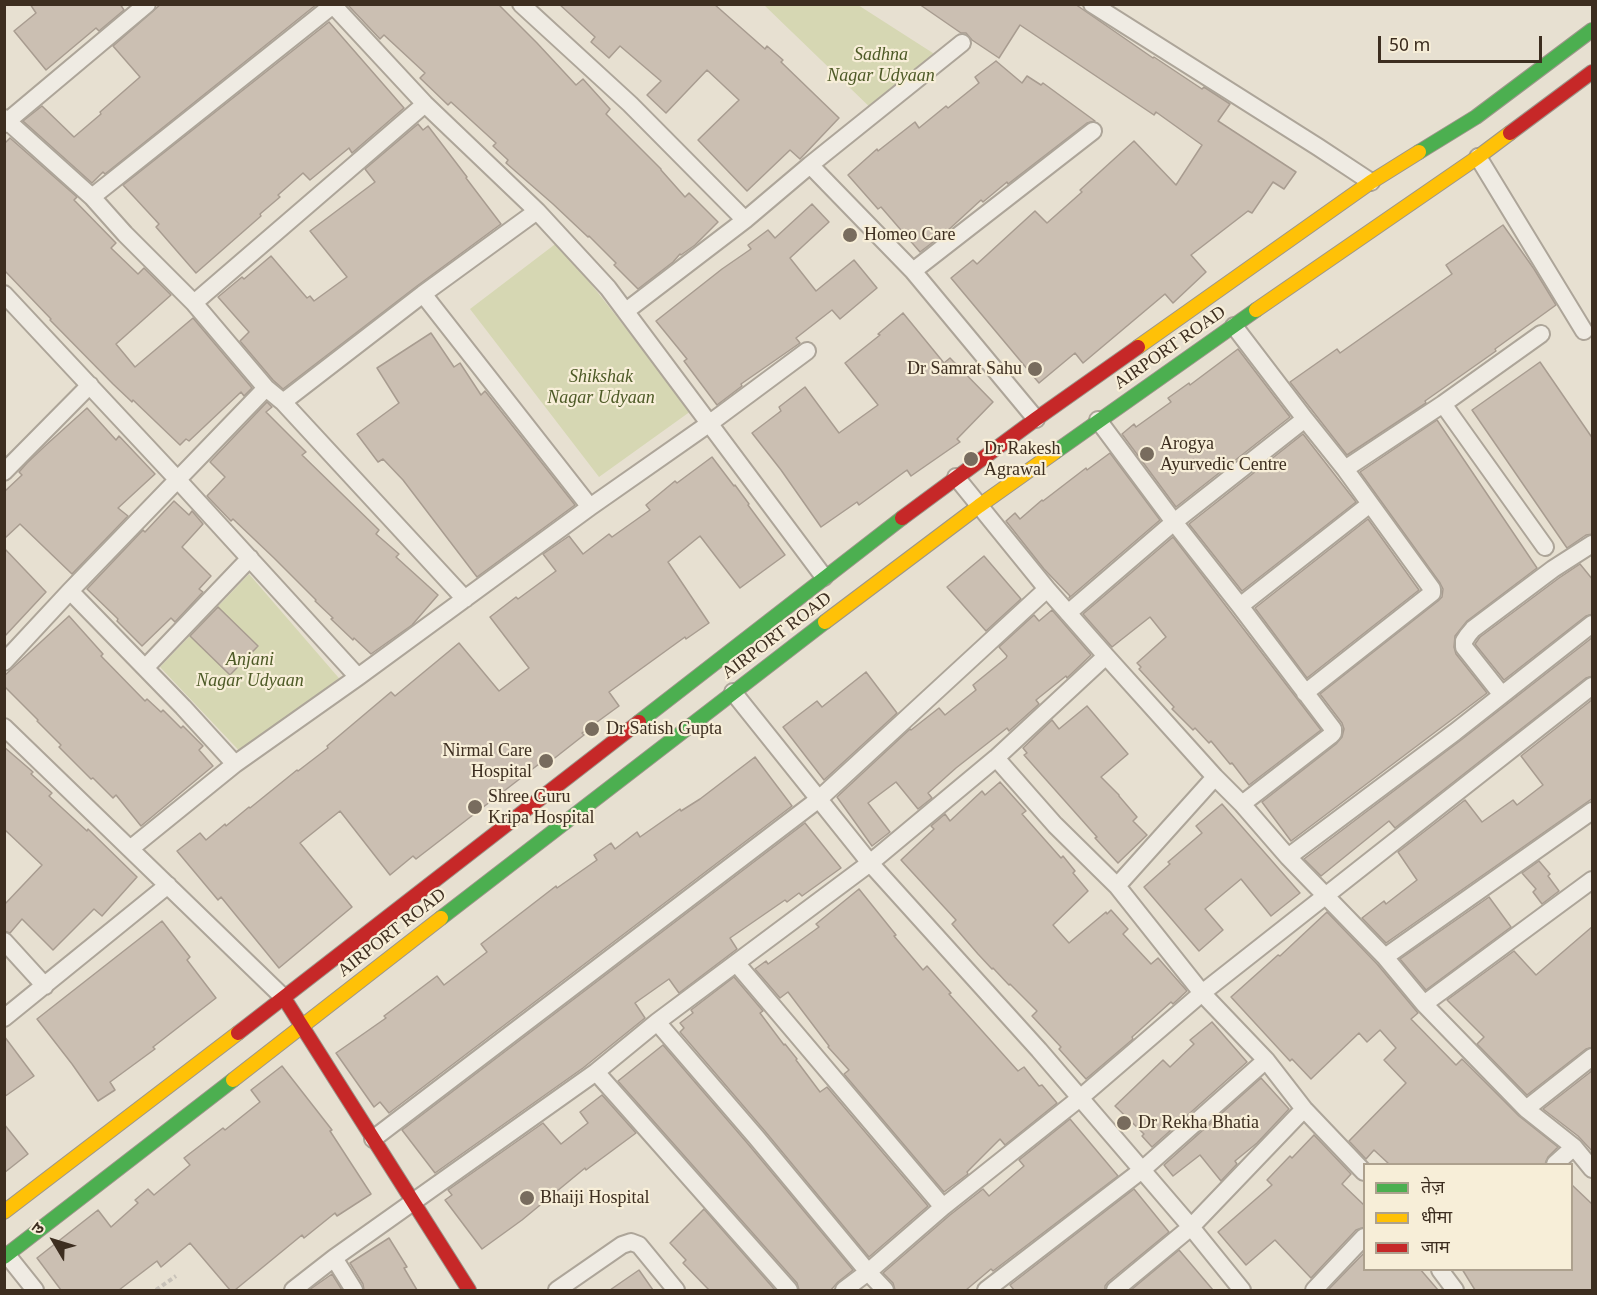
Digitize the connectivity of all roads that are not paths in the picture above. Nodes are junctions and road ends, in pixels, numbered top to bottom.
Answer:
1 (147, 4) edge
2 (521, 4) edge
3 (1092, 4) edge
4 (1593, 30) edge
5 (962, 43) dead end
6 (1593, 72) edge
7 (425, 104) junction
8 (5, 121) edge
9 (1093, 131) dead end
10 (1478, 157) junction
11 (810, 165) junction
12 (1371, 182) junction
13 (92, 197) junction
14 (537, 211) junction
15 (745, 220) junction
16 (913, 271) junction
17 (423, 294) junction
18 (6, 298) edge
19 (194, 303) junction
20 (626, 311) junction
21 (1234, 326) junction
22 (1584, 331) dead end
23 (1541, 334) dead end
24 (807, 351) dead end
25 (90, 386) junction
26 (266, 388) junction
27 (283, 402) junction
28 (1443, 404) junction
29 (1036, 419) junction
30 (1305, 419) junction
31 (1098, 420) junction
32 (710, 423) junction
33 (1345, 469) junction
34 (4, 472) edge
35 (956, 477) junction
36 (177, 479) junction
37 (1370, 504) junction
38 (979, 506) junction
39 (590, 507) junction
40 (1174, 522) junction
41 (1593, 544) edge
42 (1545, 547) dead end
43 (250, 558) junction
44 (824, 577) junction
45 (1047, 589) junction
46 (70, 591) junction
47 (465, 599) junction
48 (1240, 606) junction
49 (1068, 613) junction
50 (1593, 624) edge
51 (1106, 656) junction
52 (4, 662) edge
53 (145, 668) junction
54 (358, 677) junction
55 (1593, 686) edge
56 (733, 692) junction
57 (1305, 693) junction
58 (1502, 695) junction
59 (4, 726) edge
60 (996, 758) junction
61 (236, 764) junction
62 (1215, 777) junction
63 (819, 799) junction
64 (1242, 804) junction
65 (1593, 811) edge
66 (130, 849) junction
67 (1288, 857) junction
68 (870, 862) junction
69 (1593, 880) edge
70 (168, 885) junction
71 (1117, 886) junction
72 (1325, 897) junction
73 (4, 941) edge
74 (1385, 957) junction
75 (736, 964) junction
76 (45, 987) junction
77 (1202, 993) junction
78 (284, 998) junction
79 (1424, 1004) junction
80 (4, 1018) edge
81 (657, 1022) junction
82 (301, 1026) junction
83 (1593, 1058) edge
84 (1266, 1060) junction
85 (596, 1072) junction
86 (1080, 1098) junction
87 (1526, 1108) junction
88 (1304, 1109) junction
89 (373, 1139) junction
90 (1574, 1147) junction
91 (1556, 1163) edge
92 (1593, 1169) edge
93 (1142, 1170) junction
94 (1363, 1170) edge
95 (413, 1203) junction
96 (943, 1208) junction
97 (4, 1212) edge
98 (1191, 1227) junction
99 (1363, 1239) edge
100 (6, 1256) edge
101 (334, 1258) junction
102 (1443, 1271) edge
103 (868, 1272) junction
104 (35, 1290) edge
105 (293, 1290) edge
106 (354, 1290) edge
107 (469, 1290) edge
108 (557, 1290) edge
109 (676, 1290) edge
110 (789, 1290) edge
111 (844, 1290) edge
112 (885, 1290) edge
113 (986, 1290) edge
114 (1115, 1290) edge
115 (1242, 1290) edge
116 (1314, 1290) edge
117 (1455, 1290) edge

1 - 8 street
2 - 15 street
3 - 12 street
4 - 12 main road, AIRPORT ROAD
5 - 11 street
6 - 10 main road, AIRPORT ROAD
7 - 13 street
7 - 14 street
7 - 19 street
8 - 13 street
9 - 16 street
10 - 21 main road, AIRPORT ROAD
10 - 22 street
11 - 15 street
11 - 16 street
12 - 29 main road, AIRPORT ROAD
13 - 19 street
14 - 17 street
14 - 20 street
15 - 20 street
16 - 29 street
17 - 27 street
17 - 39 street
18 - 25 street
19 - 26 street
20 - 32 street
21 - 30 street
21 - 31 main road, AIRPORT ROAD
23 - 28 street
24 - 32 street
25 - 34 street
25 - 36 street
26 - 27 street
26 - 36 street
27 - 47 street
28 - 33 street
28 - 42 street
29 - 35 main road, AIRPORT ROAD
30 - 33 street
30 - 40 street
31 - 38 main road, AIRPORT ROAD
31 - 40 street
32 - 39 street
32 - 44 street
33 - 37 street
35 - 38 street
35 - 44 main road, AIRPORT ROAD
36 - 43 street
36 - 46 street
37 - 48 street
37 - 57 street
38 - 45 street
38 - 56 main road, AIRPORT ROAD
39 - 47 street
40 - 48 street
40 - 49 street
41 - 58 street
43 - 53 street
43 - 54 street
44 - 78 main road, AIRPORT ROAD
45 - 49 street
45 - 63 street
46 - 52 street
46 - 53 street
47 - 54 street
48 - 57 street
49 - 51 street
50 - 58 street
51 - 60 street
51 - 62 street
53 - 61 street
54 - 61 street
55 - 72 street
56 - 63 street
56 - 82 main road, AIRPORT ROAD
57 - 64 street
58 - 67 street
59 - 66 street
60 - 68 street
60 - 71 street
61 - 66 street
62 - 64 street
62 - 71 street
63 - 68 street
63 - 89 street
64 - 67 street
65 - 74 street
66 - 70 street
67 - 72 street
68 - 75 street
68 - 86 street
69 - 79 street
70 - 76 street
70 - 78 street
71 - 77 street
72 - 74 street
72 - 77 street
73 - 76 street
74 - 79 street
75 - 81 street
75 - 96 street
76 - 80 street
77 - 84 street
77 - 86 street
78 - 82 main road
78 - 97 main road, AIRPORT ROAD
79 - 87 street
81 - 85 street
81 - 103 street
82 - 89 main road
82 - 100 main road, AIRPORT ROAD
83 - 87 street
84 - 88 street
84 - 93 street
85 - 95 street
85 - 110 street
86 - 93 street
86 - 96 street
87 - 90 street
88 - 94 street
88 - 98 street
89 - 95 main road
90 - 91 street
90 - 92 street
93 - 98 street
93 - 113 street
95 - 101 street
95 - 107 main road
96 - 103 street
98 - 114 street
98 - 115 street
99 - 116 street
100 - 104 street
101 - 105 street
101 - 106 street
102 - 117 street
103 - 111 street
103 - 112 street
108 - 109 street

